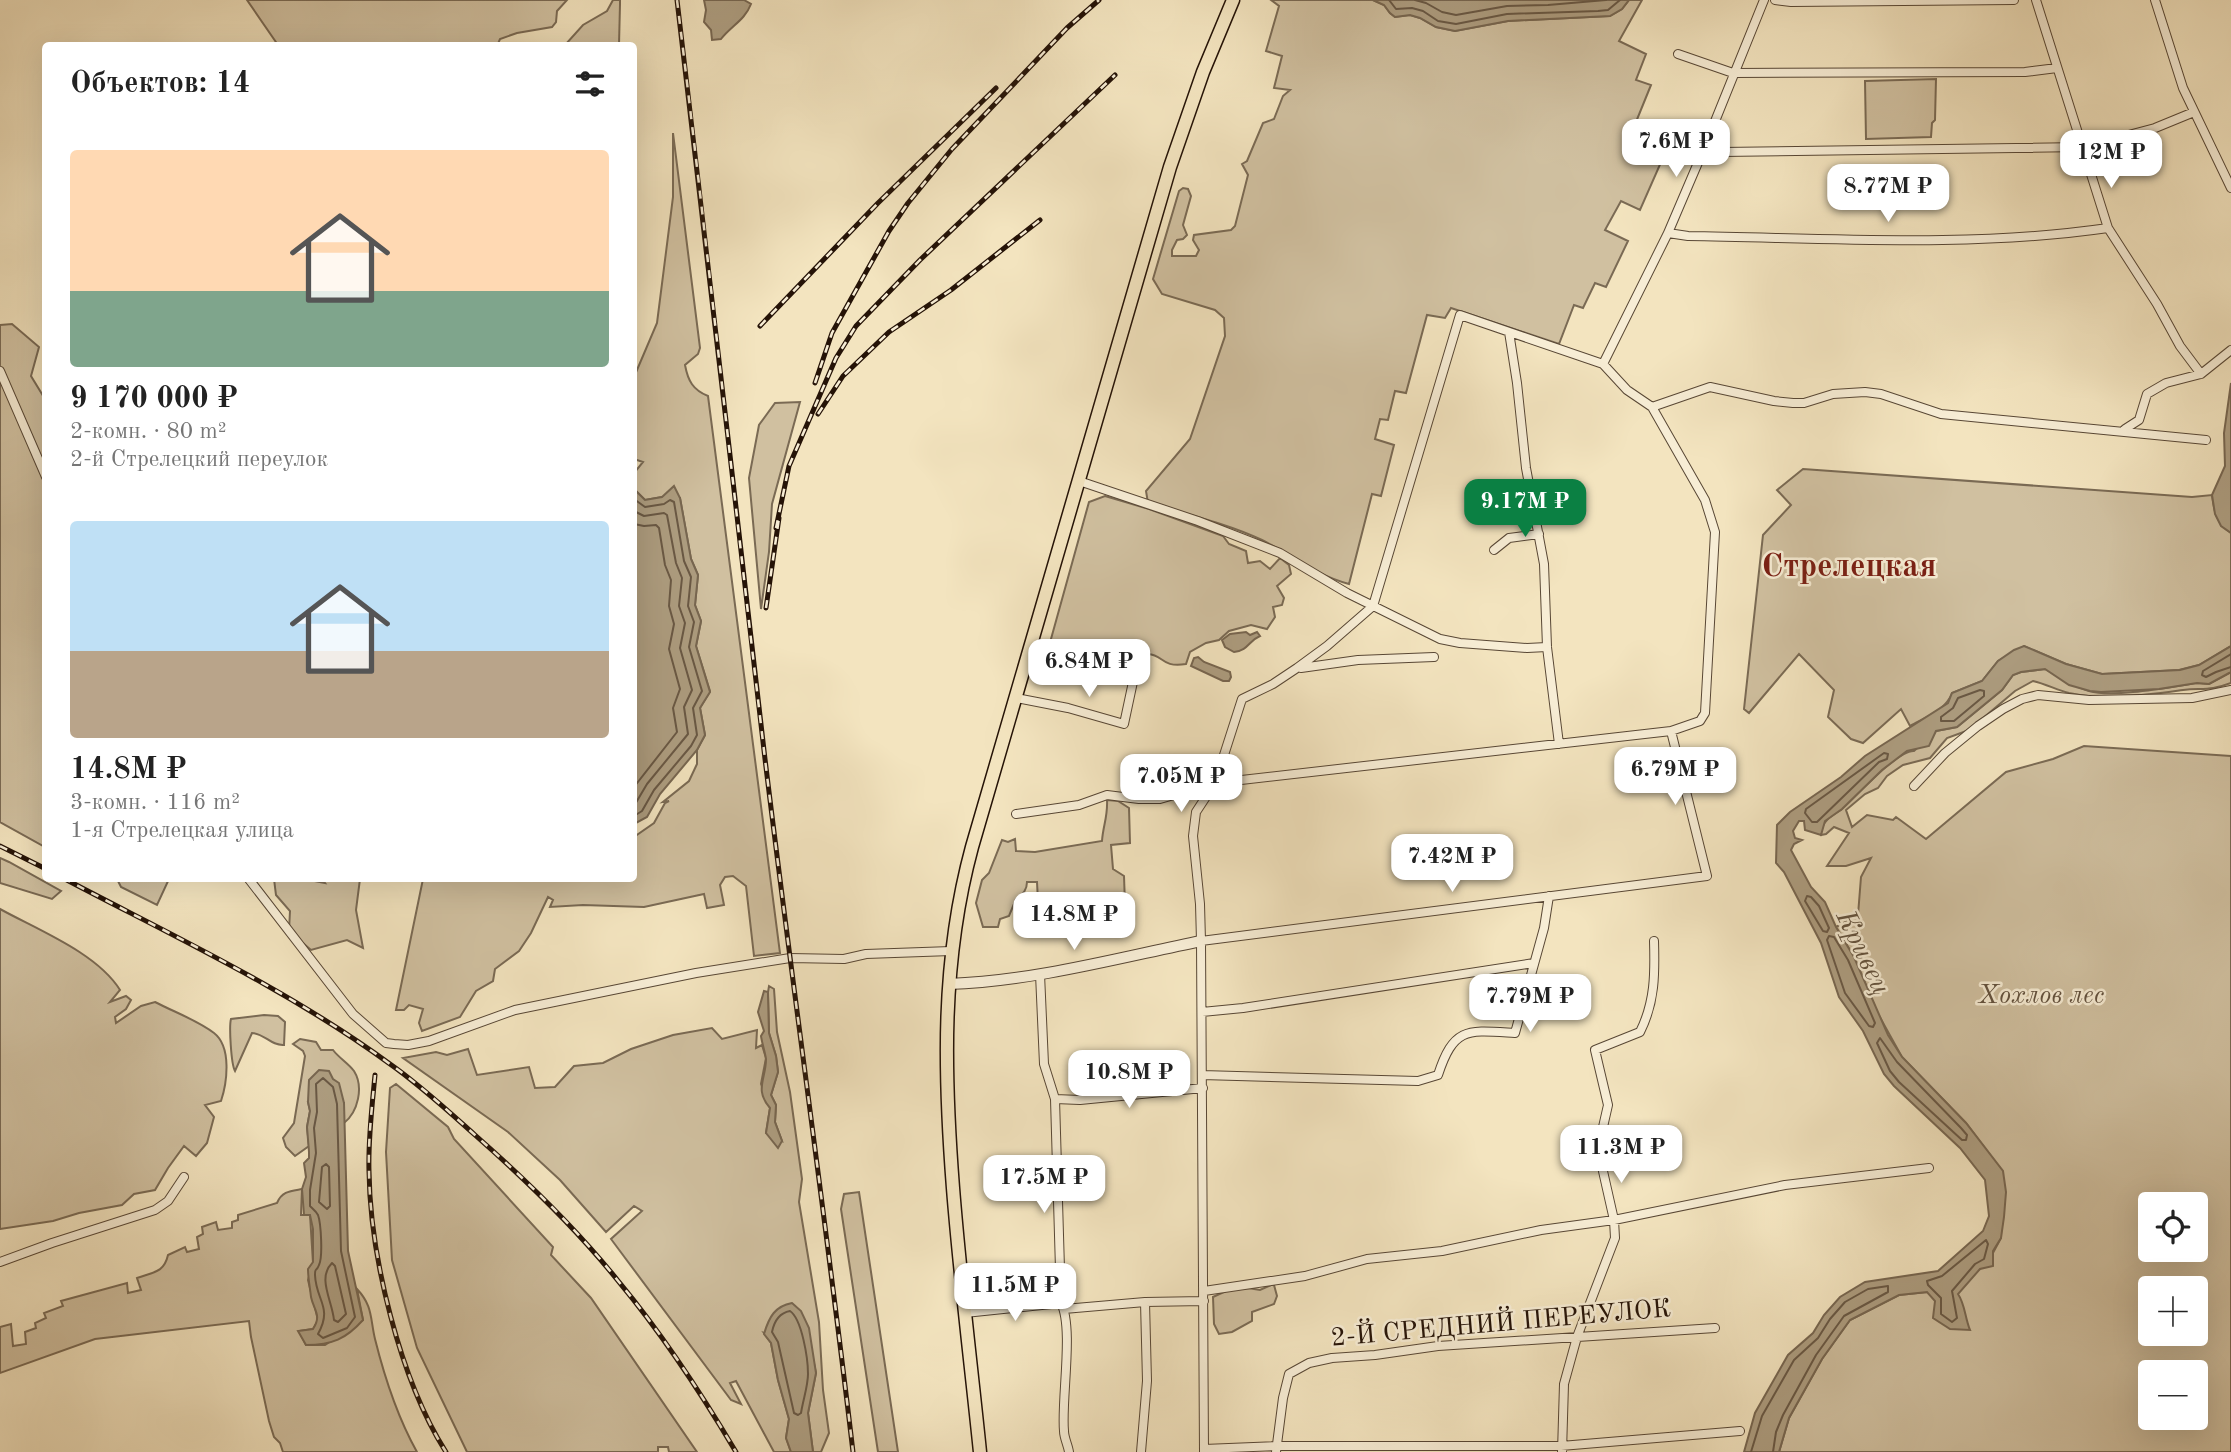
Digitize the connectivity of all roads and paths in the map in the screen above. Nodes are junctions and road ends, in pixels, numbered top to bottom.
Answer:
1 (1233, 0) edge
2 (1764, 0) edge
3 (1775, 0) edge
4 (2014, 0) edge
5 (2036, 0) edge
6 (2155, 0) edge
7 (1678, 54) dead end
8 (2057, 68) junction
9 (1733, 73) junction
10 (2194, 112) junction
11 (1651, 128) dead end
12 (2083, 147) junction
13 (1703, 151) junction
14 (2231, 188) edge
15 (2108, 228) junction
16 (1668, 233) junction
17 (1509, 332) junction
18 (2231, 350) edge
19 (1603, 364) junction
20 (0, 371) edge
21 (2200, 374) junction
22 (1652, 407) junction
23 (2122, 430) junction
24 (2206, 440) dead end
25 (42, 468) edge
26 (1079, 481) junction
27 (1539, 534) junction
28 (1494, 550) dead end
29 (1373, 606) junction
30 (1547, 646) junction
31 (1434, 657) dead end
32 (1137, 663) dead end
33 (1297, 668) junction
34 (2231, 690) edge
35 (1016, 698) junction
36 (1671, 731) junction
37 (1559, 744) junction
38 (1215, 783) junction
39 (1914, 786) dead end
40 (1016, 814) dead end
41 (251, 882) edge
42 (1549, 896) junction
43 (1201, 941) junction
44 (1654, 941) dead end
45 (951, 951) junction
46 (1534, 963) junction
47 (1040, 974) junction
48 (949, 984) junction
49 (1202, 1012) junction
50 (1202, 1075) junction
51 (1203, 1088) junction
52 (1055, 1099) junction
53 (1929, 1168) dead end
54 (184, 1177) dead end
55 (1614, 1220) junction
56 (0, 1262) edge
57 (1204, 1291) junction
58 (1204, 1301) junction
59 (1145, 1302) junction
60 (1063, 1306) junction
61 (965, 1313) junction
62 (1715, 1328) dead end
63 (1577, 1337) junction
64 (1740, 1431) dead end
65 (1276, 1449) edge
66 (1562, 1449) edge
67 (1204, 1451) edge
68 (980, 1452) edge
69 (1069, 1452) edge
70 (1141, 1452) edge

1 - 26 main road
2 - 9 street
3 - 4 street
5 - 8 street
6 - 10 street
7 - 9 street
8 - 9 street
8 - 12 street
9 - 13 street
10 - 12 street
10 - 14 street
11 - 13 street
12 - 13 street
12 - 15 street
13 - 16 street
15 - 16 street
15 - 21 street
16 - 19 street
17 - 19 street
17 - 27 street
17 - 29 street
18 - 21 street
19 - 22 street
20 - 25 street
21 - 23 street
22 - 23 street
22 - 36 street
23 - 24 street
26 - 29 street
26 - 35 main road
27 - 28 street
27 - 30 street
29 - 30 street
29 - 33 street
30 - 37 street
31 - 33 street
32 - 35 street
33 - 38 street
34 - 39 street
35 - 45 main road
36 - 37 street
36 - 42 street
37 - 38 street
38 - 40 street
38 - 43 street
41 - 45 street
42 - 43 street
42 - 46 street
43 - 47 street
43 - 49 street
44 - 55 street
45 - 48 main road
46 - 49 street
46 - 50 street
47 - 48 street
47 - 52 street
48 - 61 main road
49 - 50 street
50 - 51 street
51 - 52 street
51 - 57 street
52 - 60 street
53 - 55 street
54 - 56 street
55 - 57 street
55 - 63 street
57 - 58 street
58 - 59 street
58 - 67 street
59 - 60 street
59 - 70 street
60 - 61 street
60 - 69 street
61 - 68 main road
62 - 63 street, 2-Й СРЕДНИЙ ПЕРЕУЛОК
63 - 65 street, 2-Й СРЕДНИЙ ПЕРЕУЛОК
63 - 66 street
64 - 66 street
65 - 66 street
65 - 67 street

